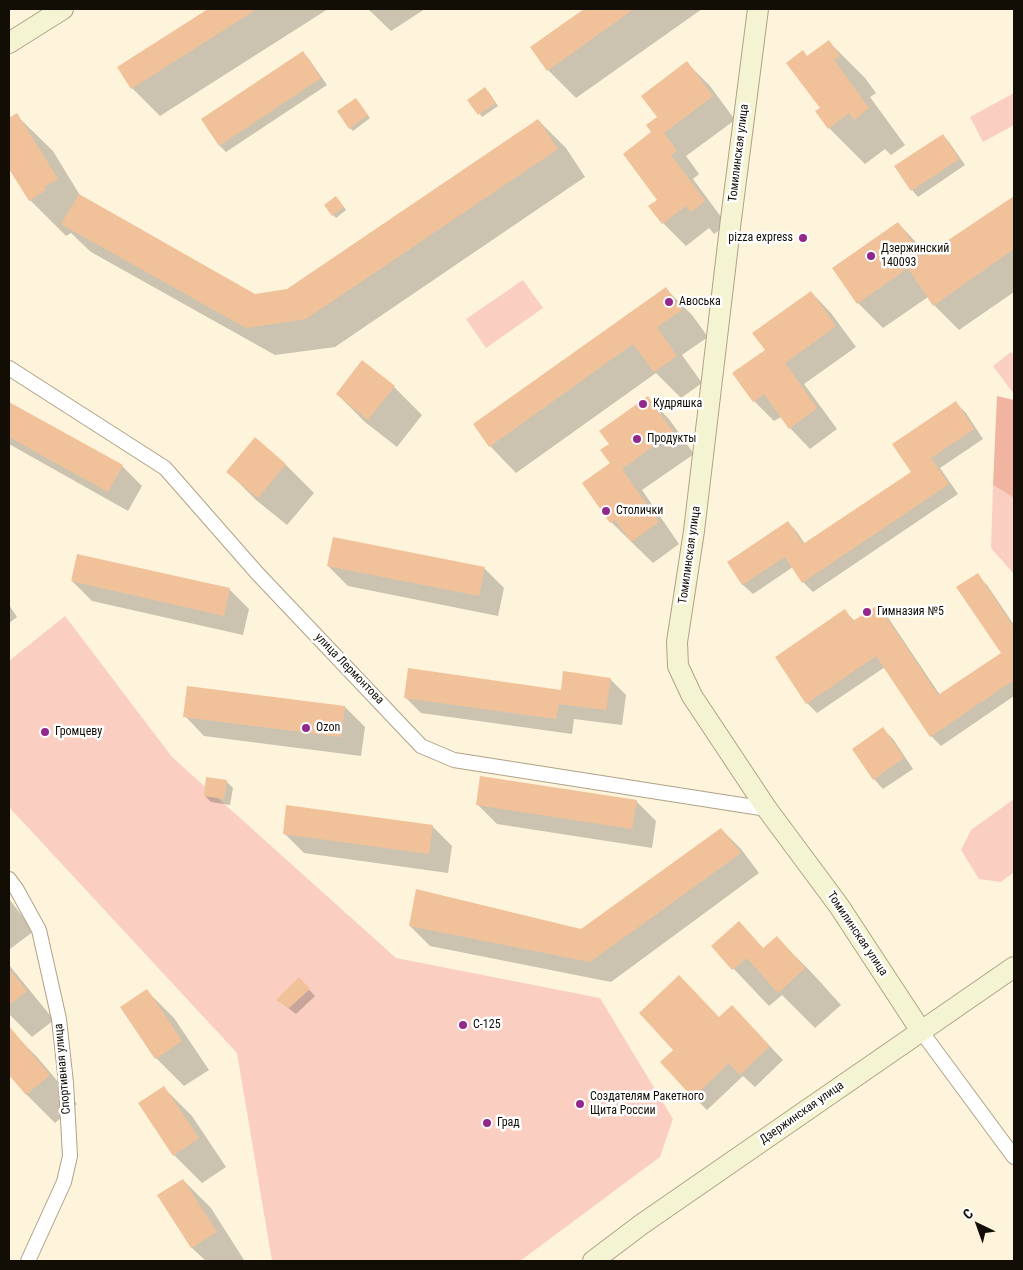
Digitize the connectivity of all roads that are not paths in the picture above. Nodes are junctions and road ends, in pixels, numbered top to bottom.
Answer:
1 (63, 9) edge
2 (758, 9) edge
3 (9, 43) edge
4 (9, 368) edge
5 (767, 809) junction
6 (9, 879) edge
7 (1014, 967) edge
8 (921, 1031) junction
9 (1014, 1157) edge
10 (28, 1261) edge
11 (593, 1261) edge

1 - 3 street
2 - 5 street, Томилинская улица
4 - 5 street, улица Лермонтова
5 - 8 street, Томилинская улица
6 - 10 street, Спортивная улица
7 - 8 street, Дзержинская улица
8 - 9 street
8 - 11 street, Дзержинская улица

